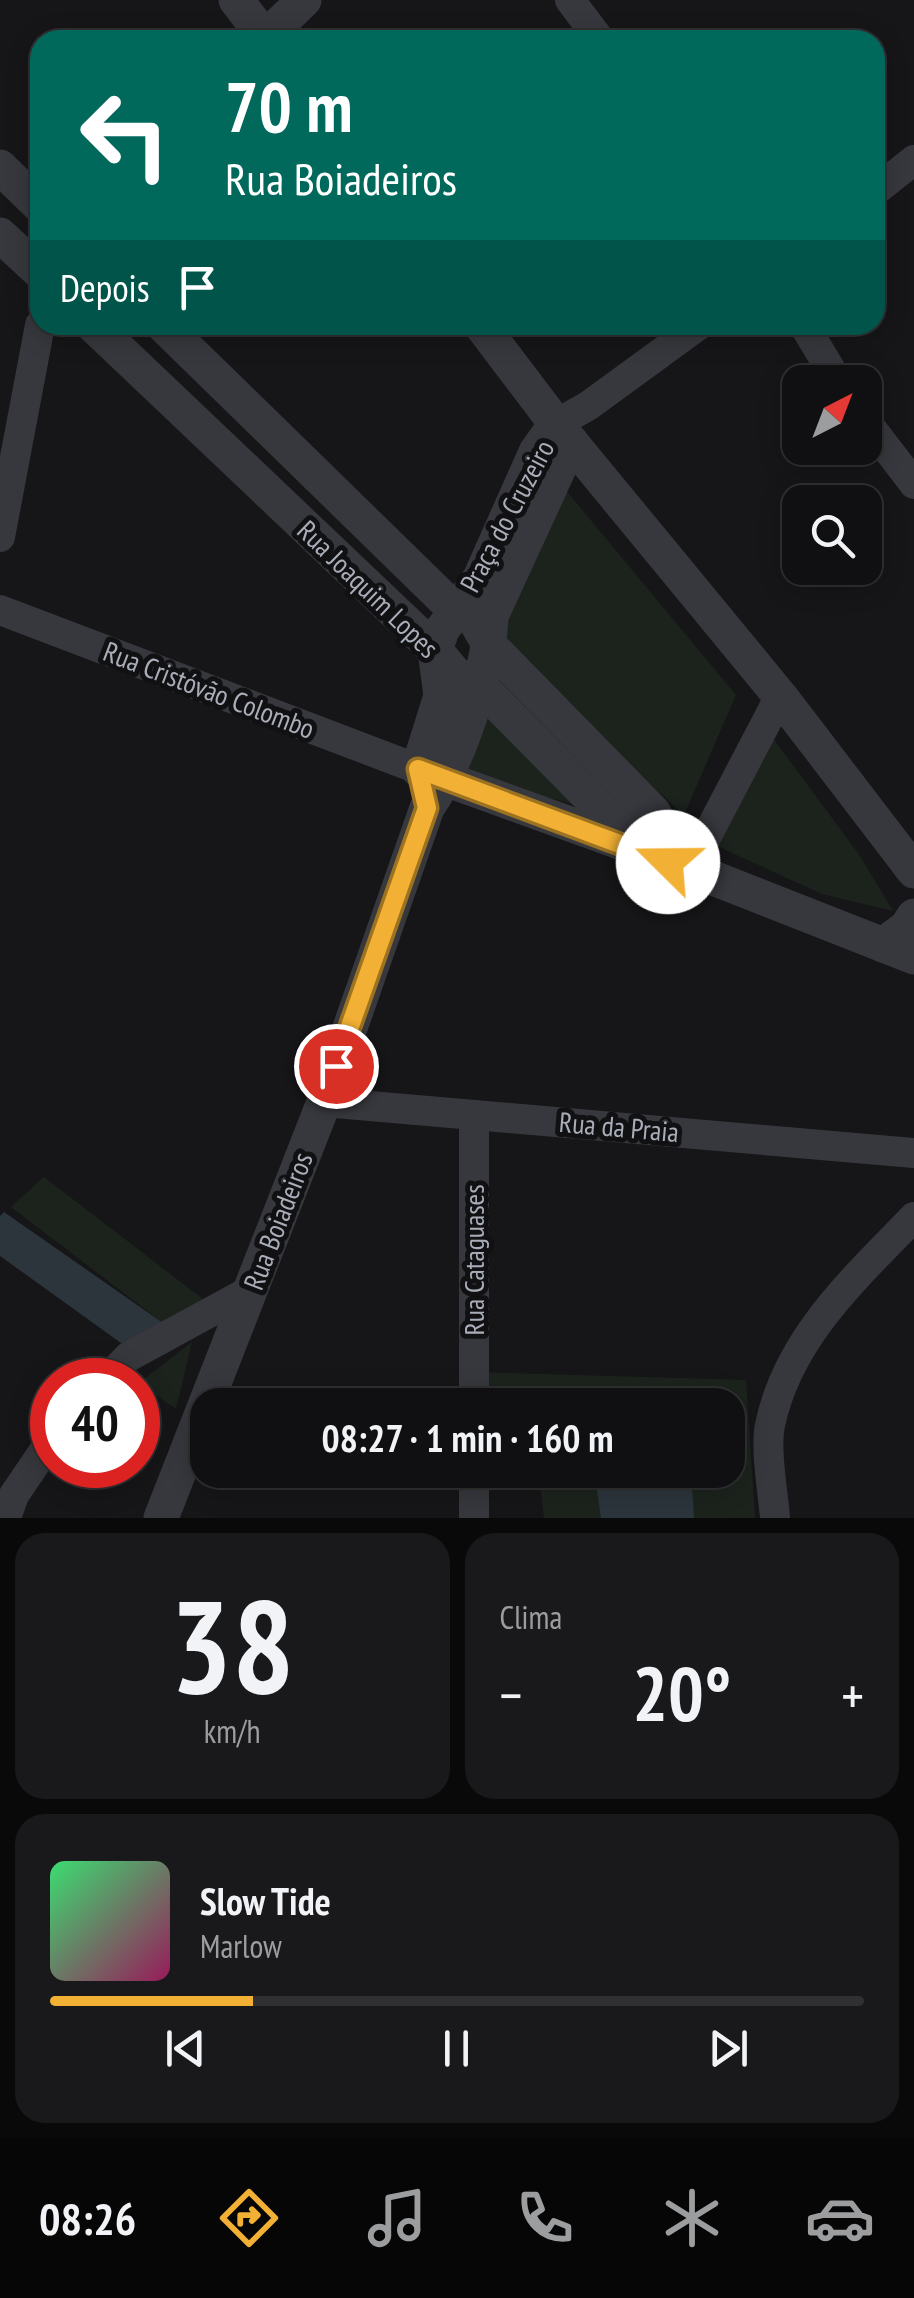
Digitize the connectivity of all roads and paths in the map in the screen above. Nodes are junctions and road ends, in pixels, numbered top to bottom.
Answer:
1 (236, 0) edge
2 (304, 0) edge
3 (570, 0) edge
4 (258, 30) edge
5 (274, 30) edge
6 (592, 30) edge
7 (914, 160) edge
8 (0, 167) edge
9 (885, 183) edge
10 (30, 196) edge
11 (0, 235) edge
12 (30, 263) edge
13 (38, 335) edge
14 (104, 335) edge
15 (172, 335) edge
16 (489, 335) edge
17 (684, 335) edge
18 (810, 335) edge
19 (828, 365) edge
20 (563, 433) junction
21 (882, 442) edge
22 (914, 484) edge
23 (0, 537) edge
24 (0, 610) edge
25 (456, 610) junction
26 (490, 646) junction
27 (435, 650) junction
28 (478, 684) junction
29 (780, 696) junction
30 (431, 786) junction
31 (666, 861) junction
32 (914, 871) edge
33 (914, 916) edge
34 (898, 951) edge
35 (324, 1102) junction
36 (474, 1115) junction
37 (914, 1153) edge
38 (914, 1217) edge
39 (251, 1290) junction
40 (126, 1358) edge
41 (474, 1388) edge
42 (30, 1471) edge
43 (474, 1488) edge
44 (6, 1518) edge
45 (162, 1518) edge
46 (474, 1518) edge
47 (775, 1518) edge

1 - 4 street
2 - 5 street
3 - 6 street
7 - 9 street
8 - 10 street
11 - 12 street
13 - 23 street
14 - 27 street, Rua Joaquim Lopes
15 - 25 street, Rua Joaquim Lopes
16 - 20 street
17 - 20 street
18 - 19 street
20 - 25 street, Praça do Cruzeiro
20 - 26 street, Praça do Cruzeiro
20 - 29 street, Praça do Cruzeiro
21 - 22 street
24 - 30 street, Rua Cristóvão Colombo
25 - 26 street, Rua Joaquim Lopes
25 - 27 street, Praça do Cruzeiro
26 - 28 street, Praça do Cruzeiro
26 - 31 street, Rua Joaquim Lopes
27 - 28 street, Rua Joaquim Lopes
27 - 30 street
28 - 30 street, Praça do Cruzeiro
28 - 31 street, Rua Joaquim Lopes
29 - 31 street
29 - 32 street, Praça do Cruzeiro
30 - 31 street
30 - 35 street, Rua Boiadeiros
31 - 34 street
33 - 34 street
35 - 36 street, Rua da Praia
35 - 39 street, Rua Boiadeiros
36 - 37 street, Rua da Praia
36 - 41 street, Rua Cataguases
38 - 47 street
39 - 40 street
39 - 45 street, Rua Boiadeiros
42 - 44 street
43 - 46 street

